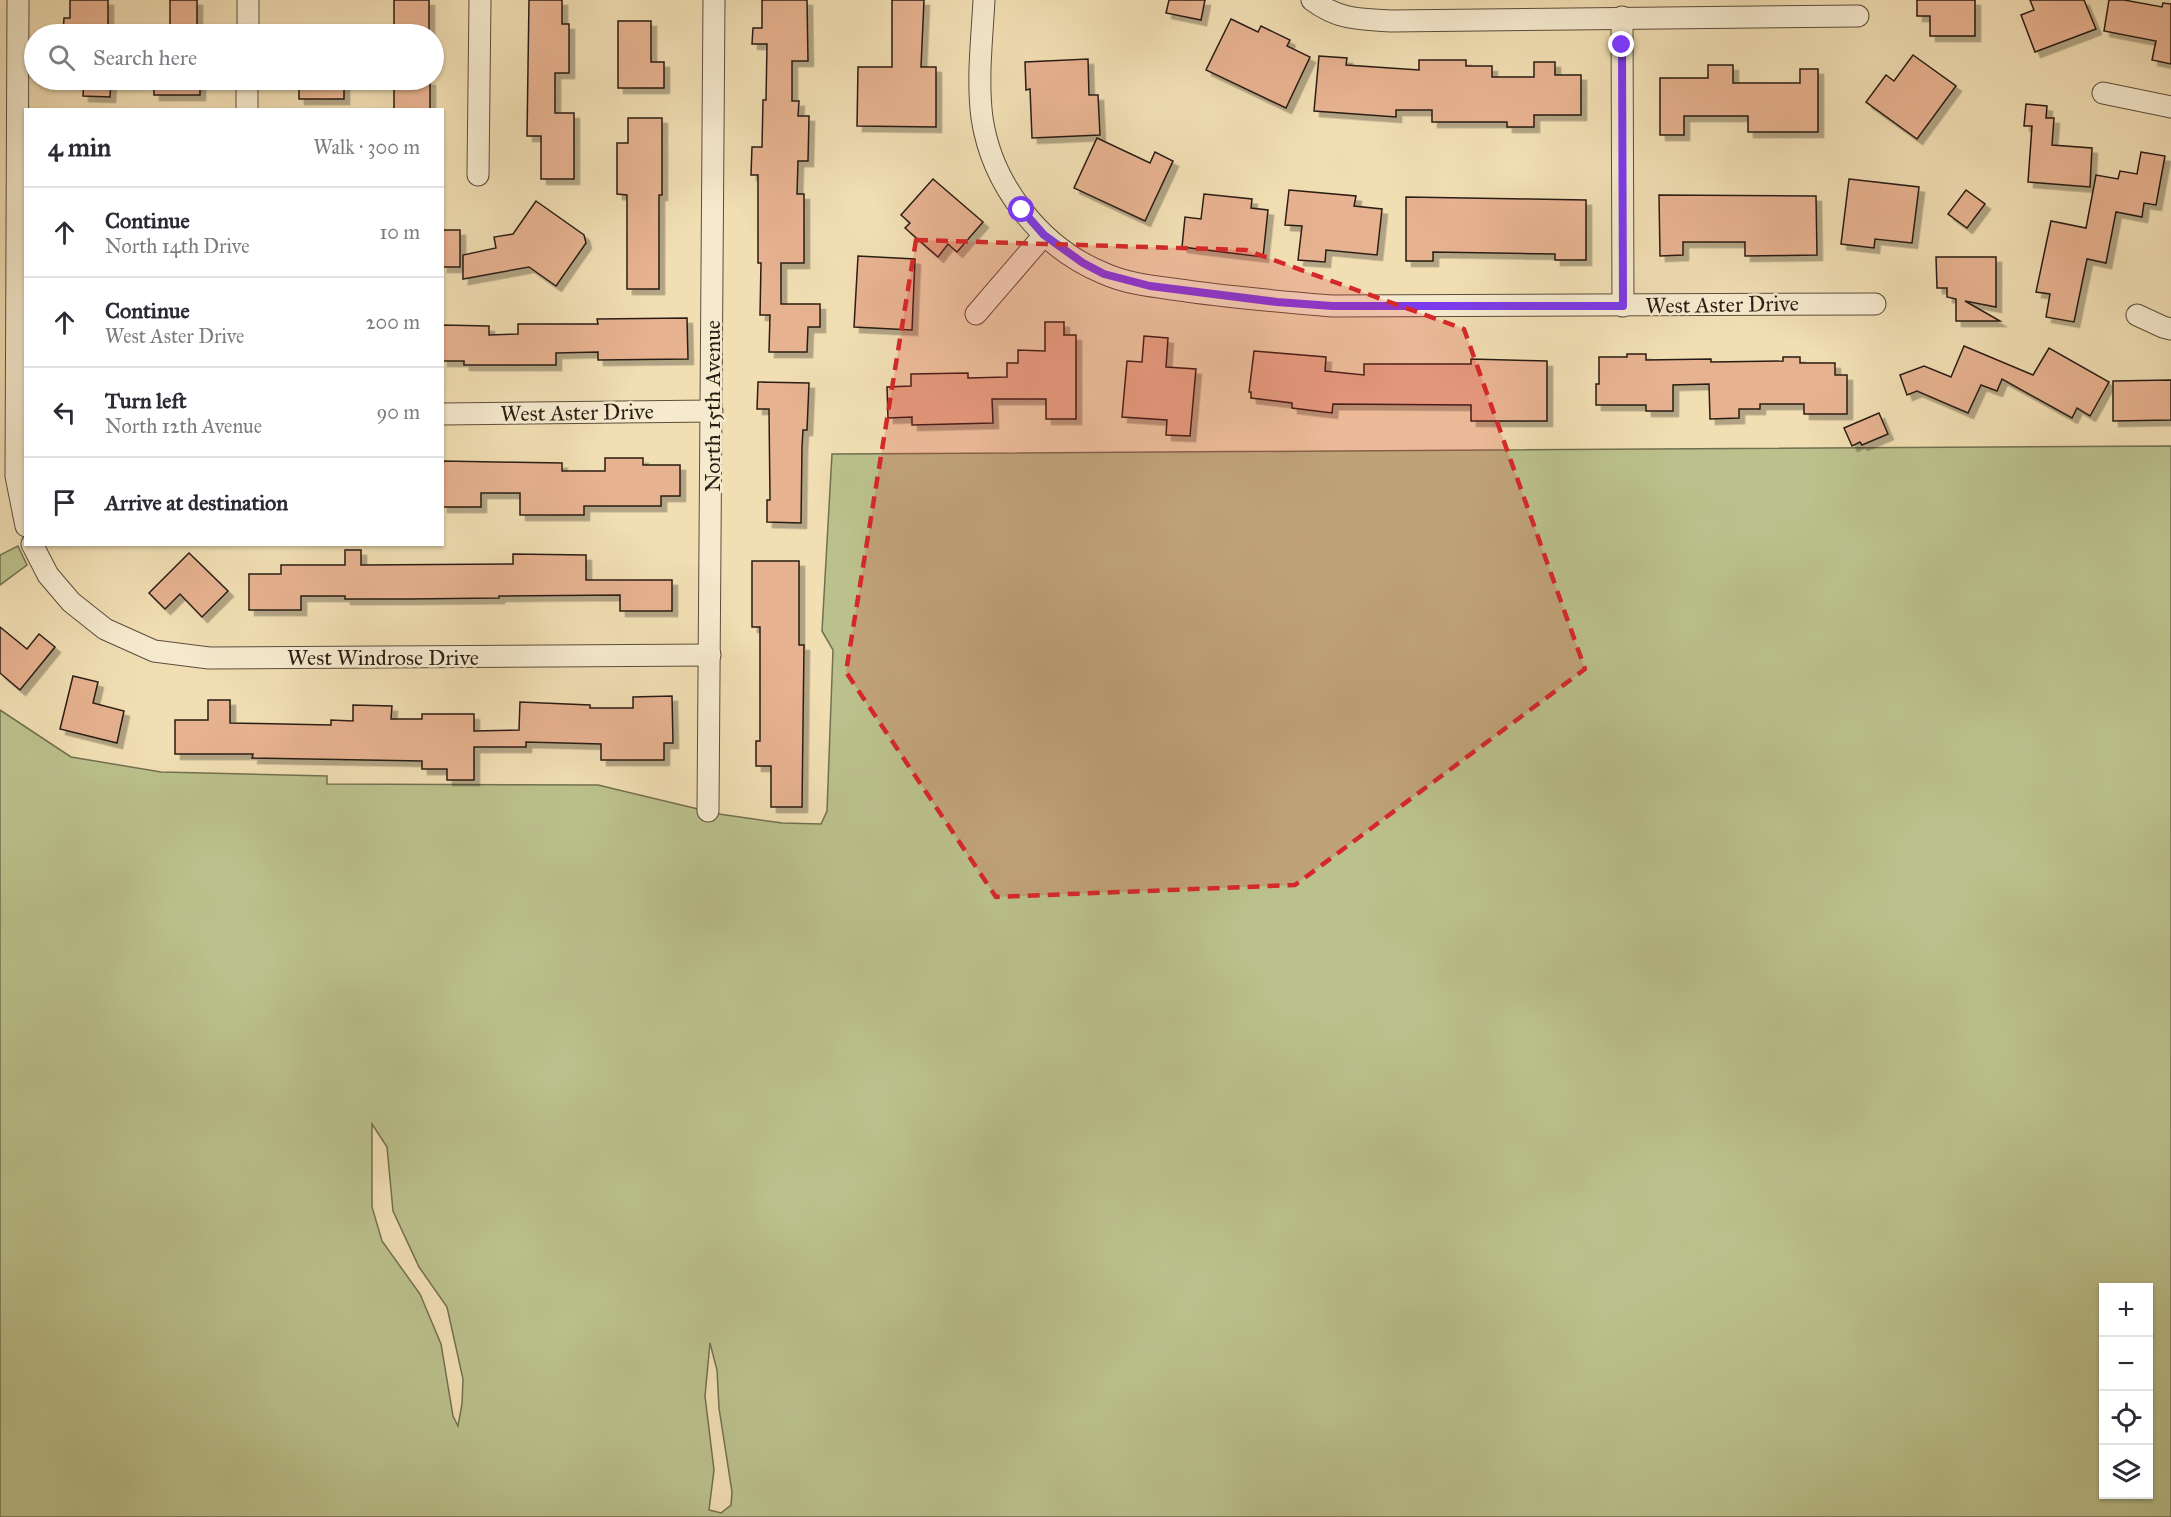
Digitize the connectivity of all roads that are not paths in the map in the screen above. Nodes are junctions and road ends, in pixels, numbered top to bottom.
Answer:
1 (18, 0) edge
2 (248, 0) edge
3 (480, 0) edge
4 (714, 0) edge
5 (984, 0) edge
6 (1312, 0) edge
7 (1858, 16) dead end
8 (1622, 17) junction
9 (248, 24) edge
10 (247, 90) edge
11 (2103, 93) dead end
12 (2171, 107) edge
13 (247, 108) edge
14 (478, 175) dead end
15 (1044, 235) junction
16 (1875, 304) dead end
17 (1623, 306) junction
18 (976, 314) dead end
19 (2137, 315) dead end
20 (2171, 329) edge
21 (712, 411) junction
22 (444, 414) edge
23 (24, 516) edge
24 (33, 546) edge
25 (710, 655) junction
26 (708, 811) dead end

1 - 23 street
2 - 9 street
3 - 14 street
4 - 21 street, North 15th Avenue
5 - 15 street, West Aster Drive
6 - 8 street
7 - 8 street
8 - 17 street
10 - 13 street
11 - 12 street
15 - 17 street, West Aster Drive
15 - 18 street
16 - 17 street, West Aster Drive
19 - 20 street
21 - 22 street, West Aster Drive
21 - 25 street, North 15th Avenue
24 - 25 street, West Windrose Drive
25 - 26 street, North 15th Avenue

